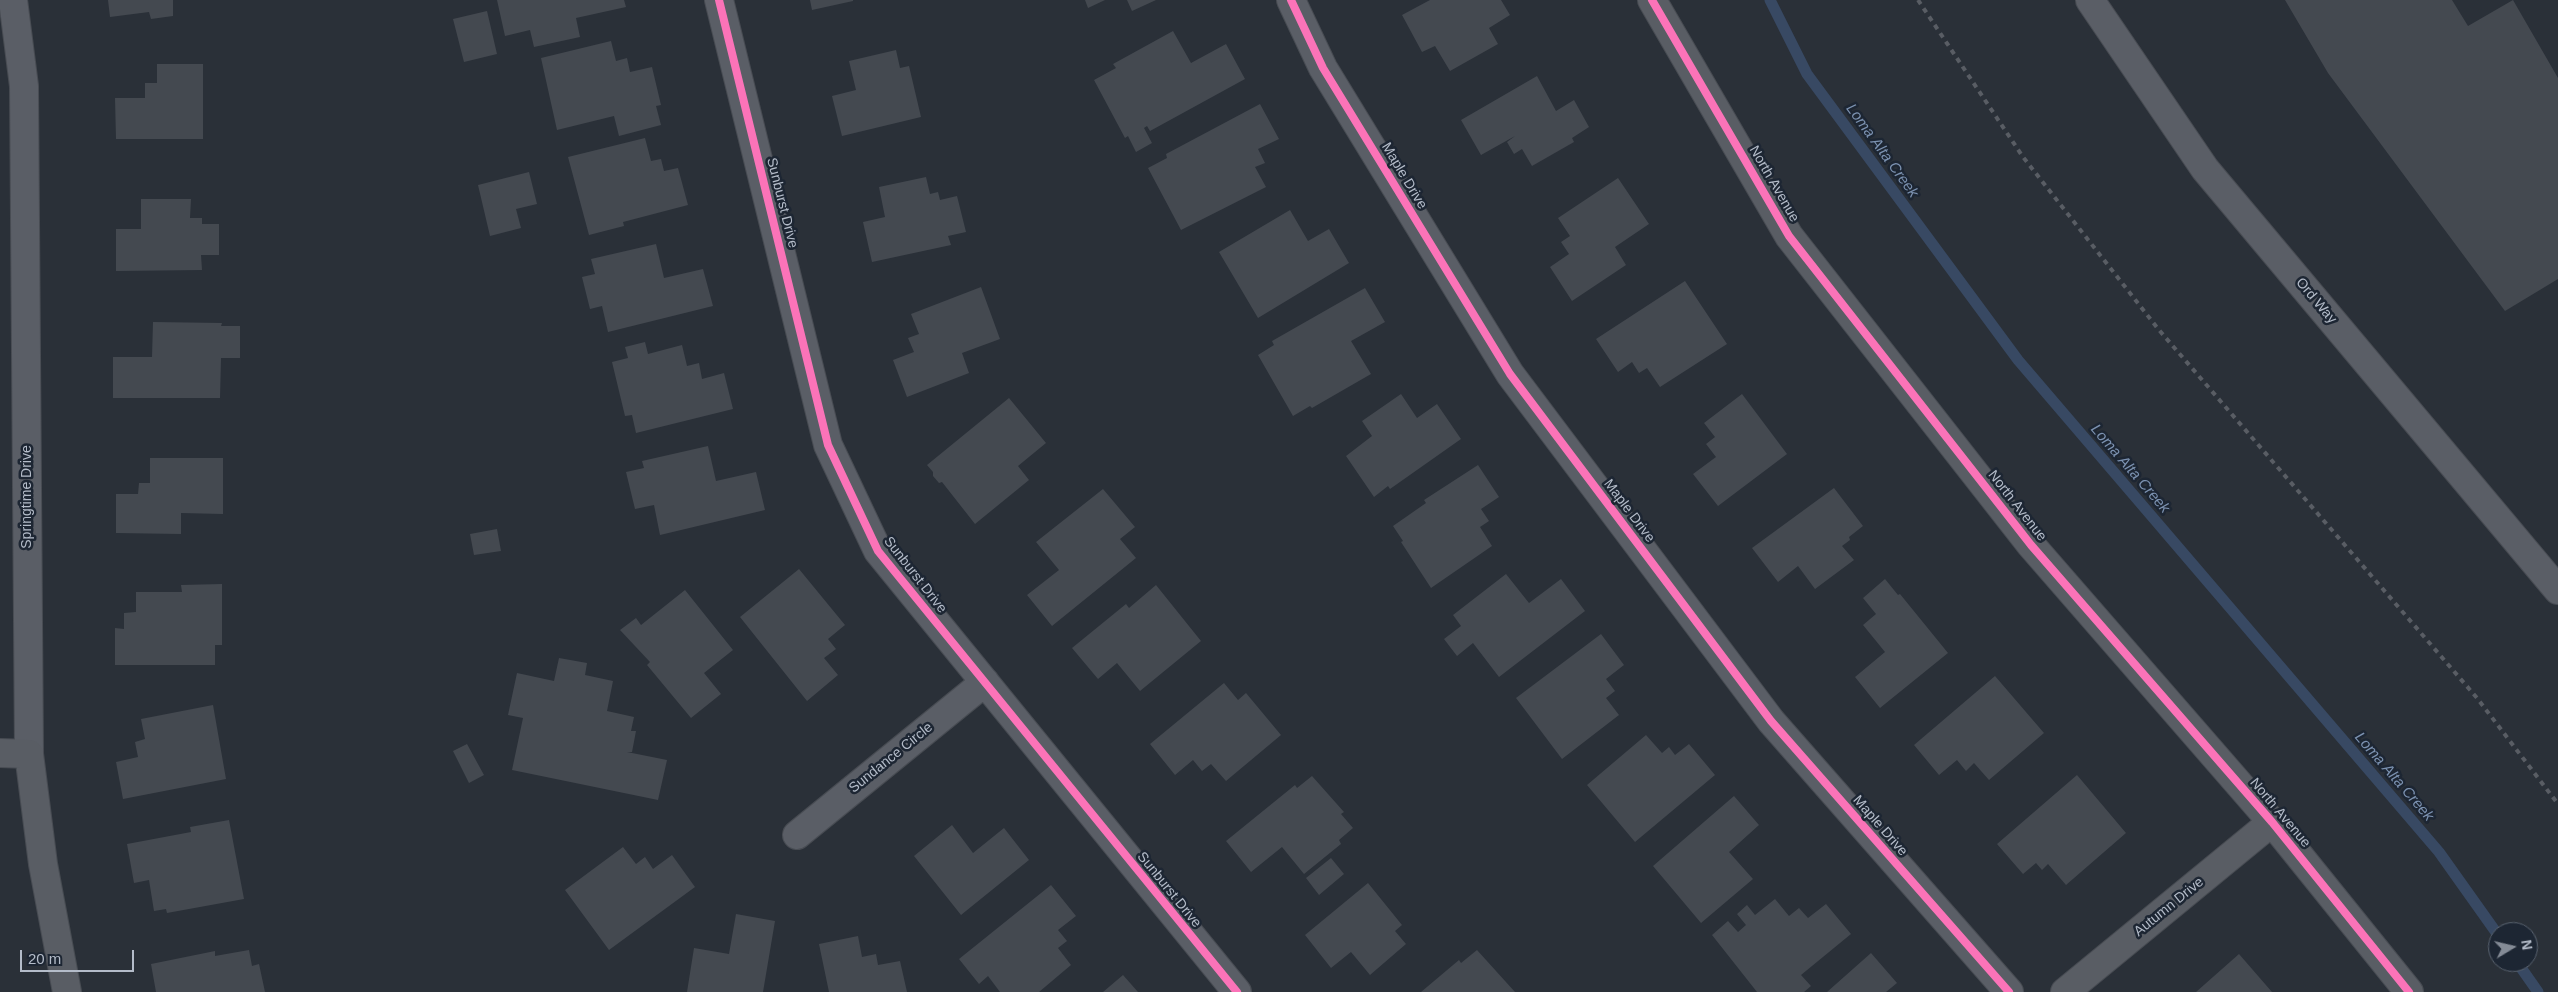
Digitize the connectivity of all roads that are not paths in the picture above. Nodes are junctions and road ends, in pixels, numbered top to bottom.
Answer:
1 (13, 0) edge
2 (719, 0) edge
3 (1291, 0) edge
4 (1652, 0) edge
5 (2090, 0) edge
6 (2558, 590) edge
7 (984, 682) junction
8 (0, 753) edge
9 (29, 754) junction
10 (2272, 822) junction
11 (797, 835) dead end
12 (67, 992) edge
13 (1236, 992) edge
14 (2009, 992) edge
15 (2066, 992) edge
16 (2409, 992) edge

1 - 9 street, Springtime Drive
2 - 7 street, Sunburst Drive
3 - 14 street, Maple Drive
4 - 10 main road, North Avenue
5 - 6 street, Ord Way
7 - 11 street, Sundance Circle
7 - 13 street, Sunburst Drive
8 - 9 main road
9 - 12 main road, Springtime Drive
10 - 15 main road, Autumn Drive
10 - 16 main road, North Avenue

